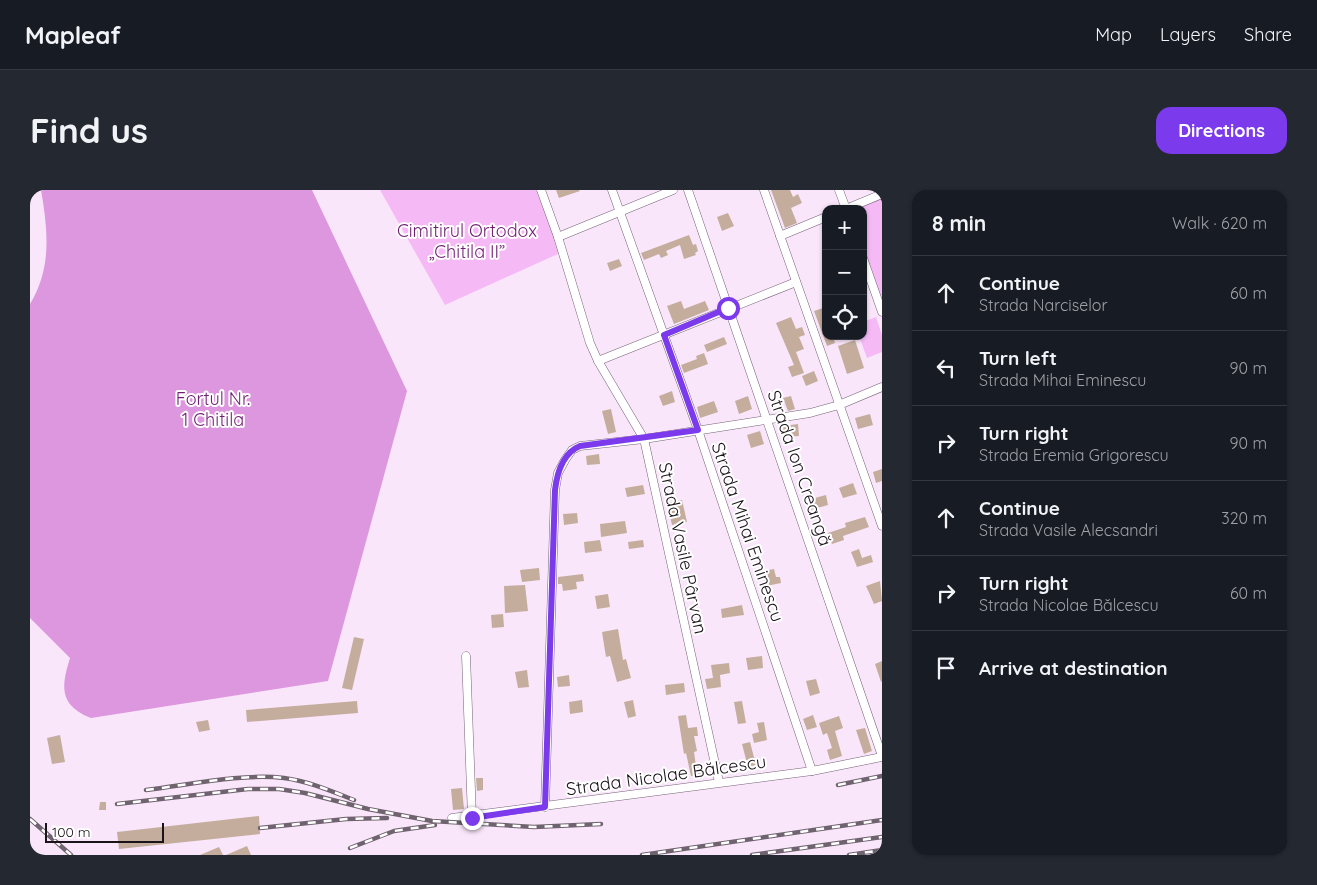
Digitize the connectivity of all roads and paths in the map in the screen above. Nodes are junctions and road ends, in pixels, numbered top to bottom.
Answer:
1 (541, 190) edge
2 (612, 190) edge
3 (672, 190) edge
4 (688, 190) edge
5 (764, 190) edge
6 (839, 190) edge
7 (882, 194) edge
8 (845, 205) edge
9 (856, 205) edge
10 (620, 211) junction
11 (822, 219) edge
12 (780, 236) junction
13 (558, 237) junction
14 (867, 269) edge
15 (796, 282) junction
16 (728, 308) junction
17 (882, 312) edge
18 (664, 335) junction
19 (598, 361) junction
20 (882, 387) edge
21 (839, 405) junction
22 (767, 419) junction
23 (698, 430) junction
24 (644, 439) junction
25 (882, 526) edge
26 (466, 656) dead end
27 (882, 757) edge
28 (812, 771) junction
29 (719, 782) junction
30 (545, 807) junction
31 (452, 818) dead end
32 (472, 818) junction

1 - 13 street, Strada Vasile Pârvan
2 - 10 street, Strada Mihai Eminescu
3 - 10 street
4 - 16 street, Strada Ion Creangă
5 - 12 street
6 - 8 street
7 - 9 street
10 - 13 street
10 - 18 street, Strada Mihai Eminescu
11 - 12 street
12 - 15 street
13 - 19 street, Strada Vasile Pârvan
14 - 17 street
15 - 16 street
15 - 21 street
16 - 18 street
16 - 22 street, Strada Ion Creangă
18 - 19 street
18 - 23 street, Strada Mihai Eminescu
19 - 24 street, Strada Vasile Pârvan
20 - 21 street
21 - 22 street
21 - 25 street
22 - 23 street
22 - 27 street, Strada Ion Creangă
23 - 24 street
23 - 28 street, Strada Mihai Eminescu
24 - 29 street, Strada Vasile Pârvan
24 - 30 street
26 - 32 street
27 - 28 street, Strada Nicolae Bălcescu
28 - 29 street, Strada Nicolae Bălcescu
29 - 30 street, Strada Nicolae Bălcescu
30 - 32 street, Strada Nicolae Bălcescu
31 - 32 street, Strada Nicolae Bălcescu

